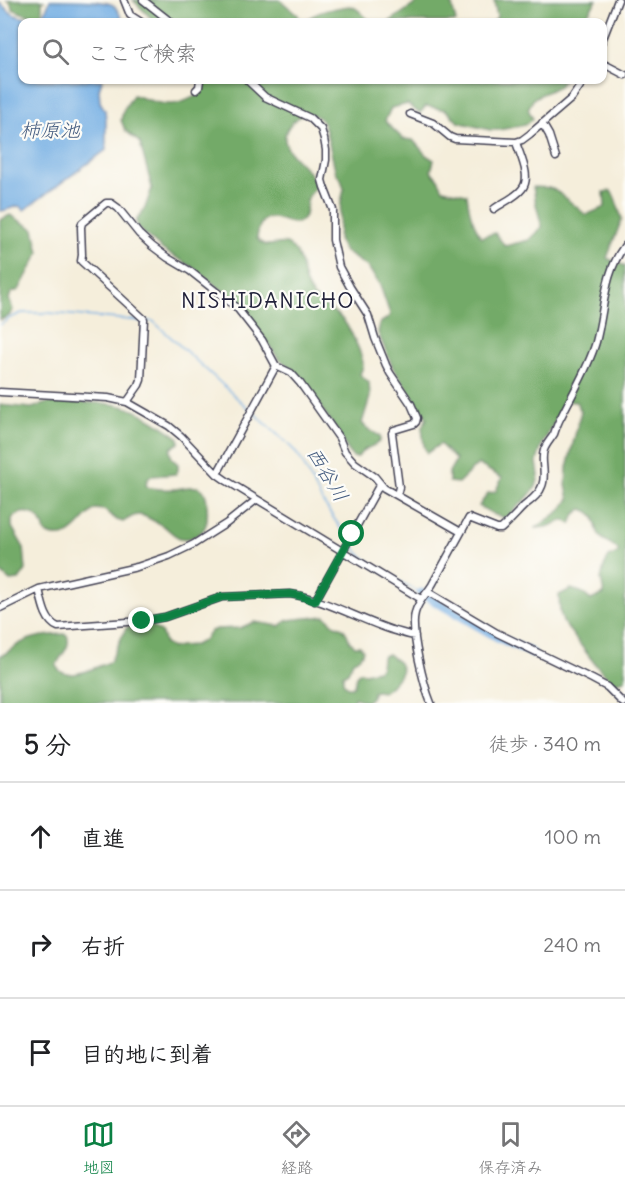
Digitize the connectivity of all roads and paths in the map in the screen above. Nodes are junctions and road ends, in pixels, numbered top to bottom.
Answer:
1 (124, 0) edge
2 (143, 0) edge
3 (618, 0) edge
4 (135, 18) edge
5 (166, 18) edge
6 (607, 30) edge
7 (607, 65) edge
8 (625, 75) edge
9 (199, 84) edge
10 (251, 84) edge
11 (581, 84) edge
12 (196, 90) dead end
13 (410, 114) dead end
14 (542, 123) junction
15 (516, 142) junction
16 (556, 157) dead end
17 (494, 209) dead end
18 (625, 246) edge
19 (276, 366) junction
20 (0, 392) edge
21 (127, 402) junction
22 (217, 474) junction
23 (380, 484) junction
24 (397, 495) junction
25 (256, 500) junction
26 (461, 532) junction
27 (342, 551) junction
28 (39, 589) junction
29 (428, 592) junction
30 (421, 598) junction
31 (315, 601) junction
32 (0, 608) edge
33 (415, 636) junction
34 (430, 703) edge
35 (623, 703) edge

1 - 4 street
2 - 5 street
3 - 6 street
7 - 8 street
9 - 12 street
10 - 24 street
11 - 14 street
13 - 15 street
14 - 15 street
14 - 16 street
15 - 17 street
18 - 26 street
19 - 21 street
19 - 22 street
19 - 23 street
20 - 21 street
21 - 22 street
22 - 25 street
23 - 24 street
23 - 27 street
24 - 26 street
25 - 27 street
25 - 28 street
26 - 29 street
27 - 30 street
27 - 31 street
28 - 31 street
28 - 32 street
29 - 30 street
29 - 35 street
30 - 33 street
31 - 33 street
33 - 34 street

